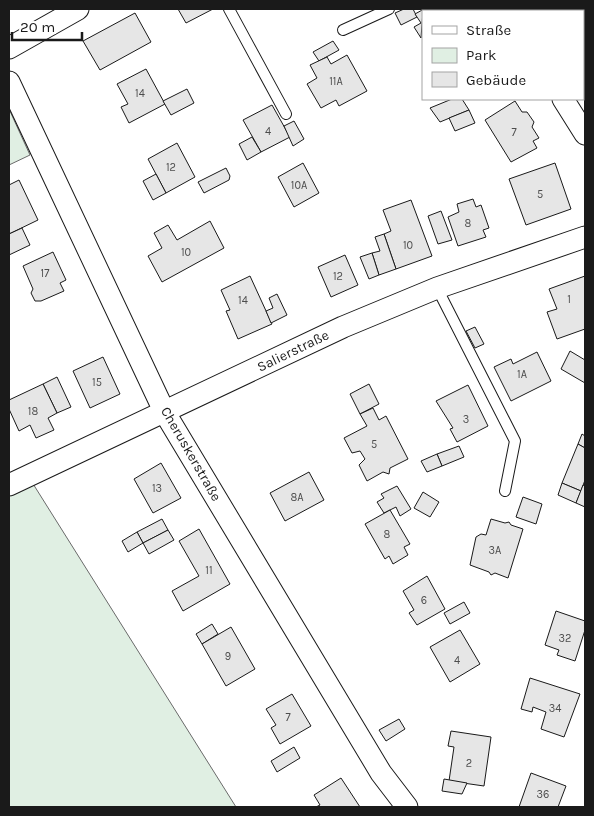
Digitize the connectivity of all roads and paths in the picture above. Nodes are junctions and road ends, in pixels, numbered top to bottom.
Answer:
1 (78, 9) edge
2 (229, 9) edge
3 (389, 9) edge
4 (343, 30) dead end
5 (9, 48) edge
6 (9, 82) edge
7 (564, 100) edge
8 (286, 114) dead end
9 (585, 134) edge
10 (585, 237) edge
11 (437, 288) junction
12 (165, 413) junction
13 (9, 485) edge
14 (505, 491) dead end
15 (407, 807) edge

1 - 5 street
2 - 8 lane
3 - 4 lane
6 - 12 street, Cheruskerstraße
7 - 9 street
10 - 11 street, Salierstraße
11 - 12 street, Salierstraße
11 - 14 lane
12 - 13 street, Salierstraße
12 - 15 street, Cheruskerstraße

